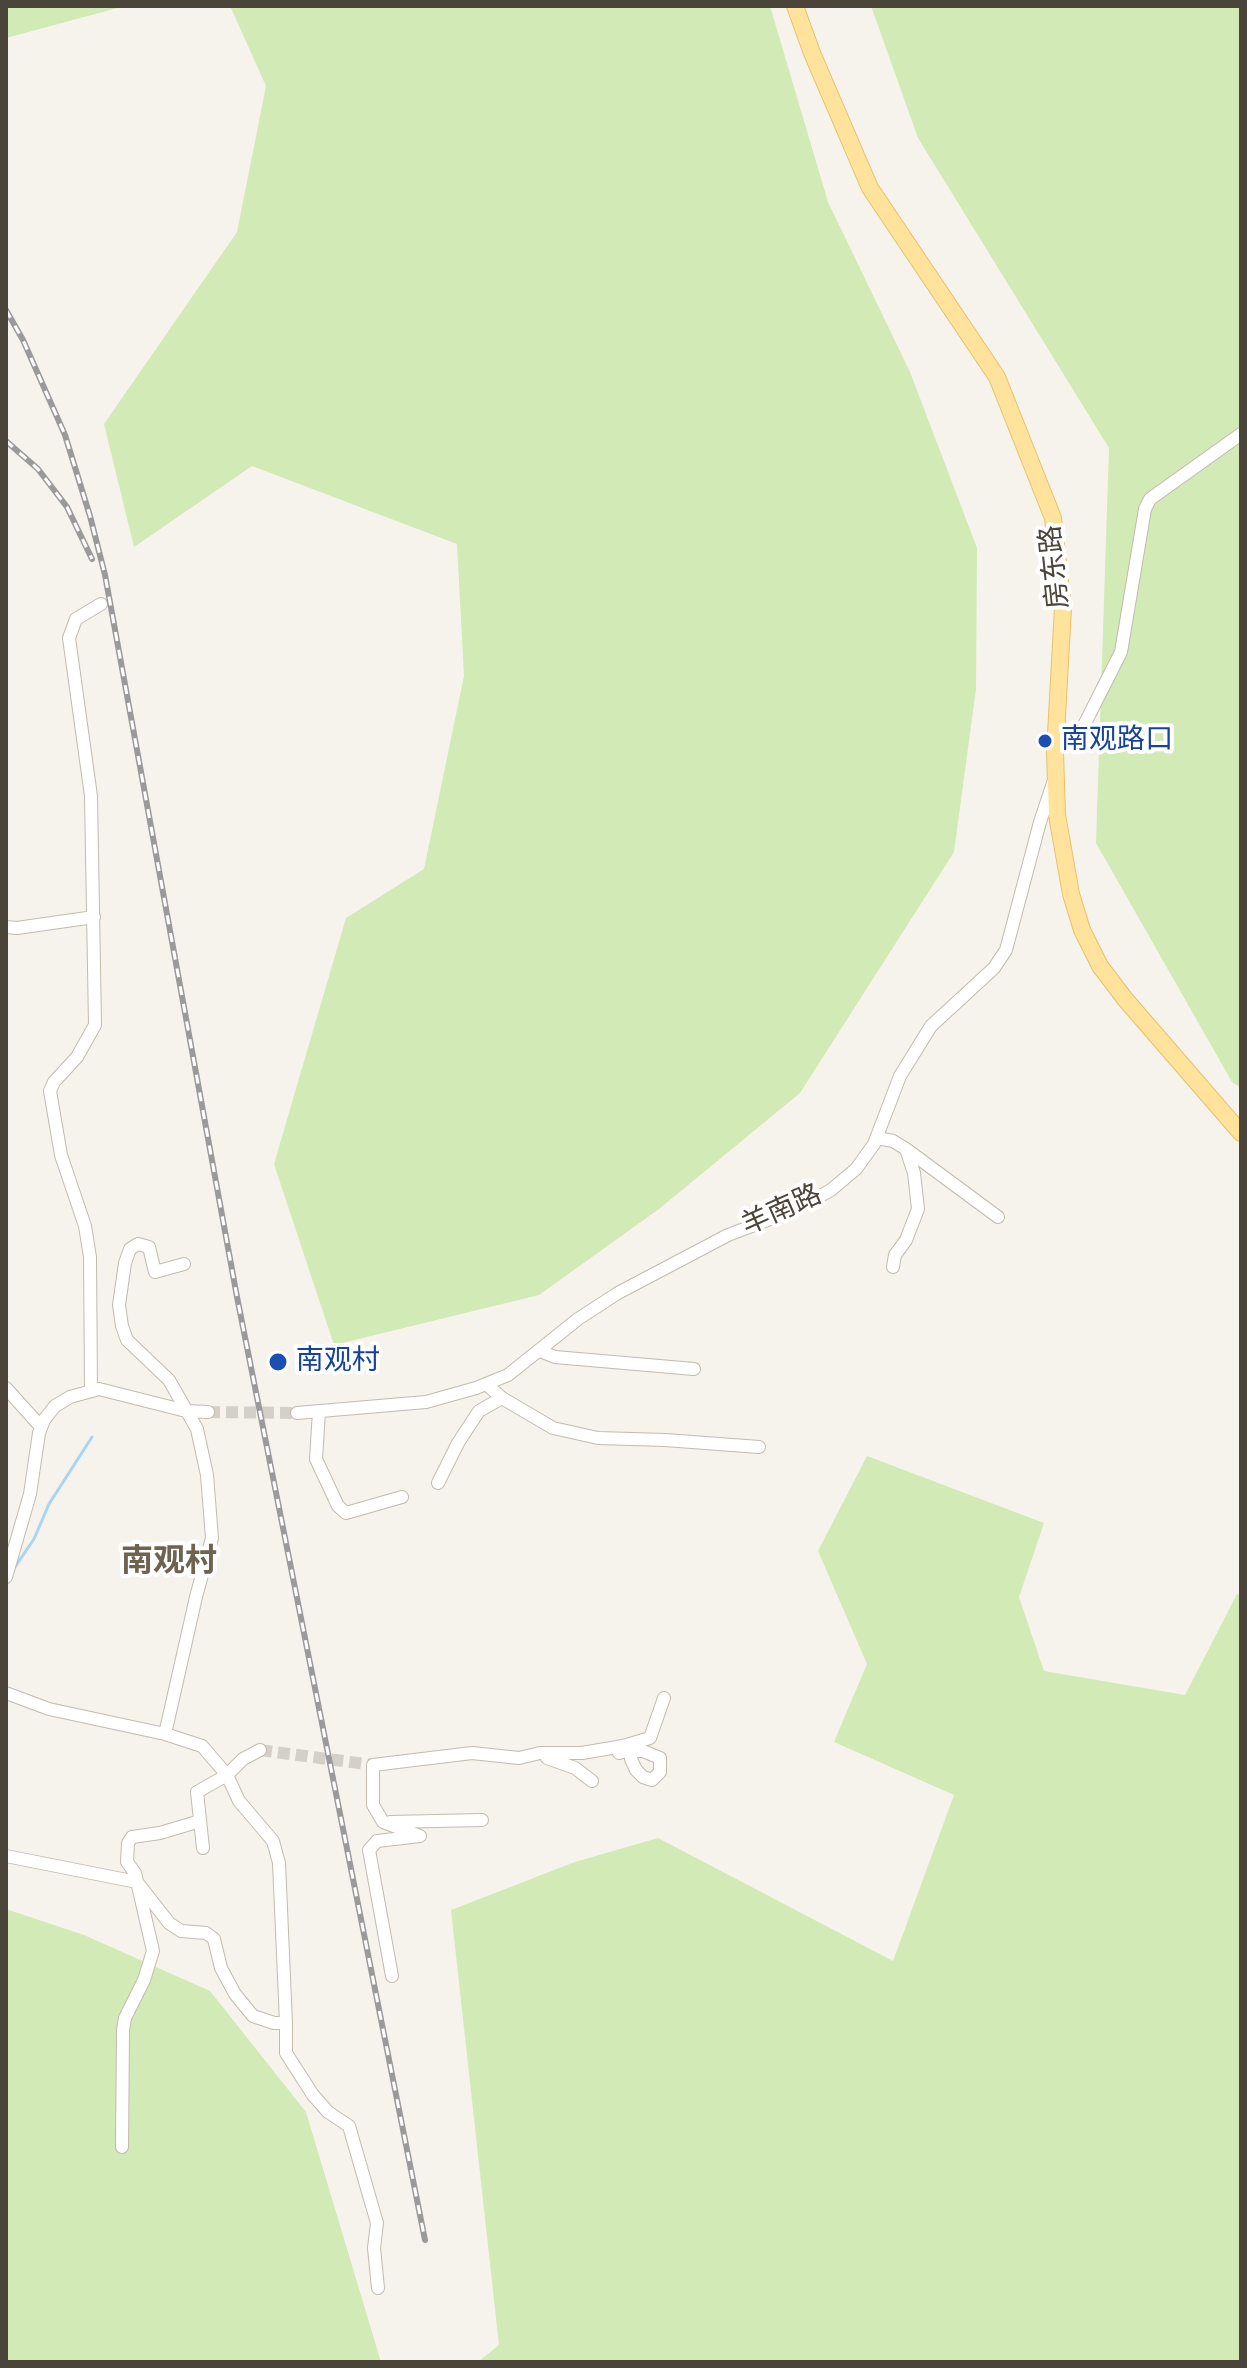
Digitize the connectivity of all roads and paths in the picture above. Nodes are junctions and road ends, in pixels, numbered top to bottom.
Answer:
1 (795, 6) edge
2 (1241, 434) edge
3 (101, 604) dead end
4 (1055, 752) junction
5 (1055, 777) junction
6 (94, 917) junction
7 (6, 927) edge
8 (1241, 1133) edge
9 (877, 1138) junction
10 (906, 1149) junction
11 (998, 1217) dead end
12 (184, 1264) dead end
13 (893, 1267) dead end
14 (540, 1351) junction
15 (694, 1369) dead end
16 (486, 1384) junction
17 (6, 1388) edge
18 (91, 1390) junction
19 (502, 1398) junction
20 (186, 1411) junction
21 (319, 1411) junction
22 (208, 1412) tunnel mouth
23 (297, 1413) tunnel mouth
24 (41, 1427) junction
25 (759, 1447) dead end
26 (438, 1483) dead end
27 (402, 1497) dead end
28 (12, 1537) edge
29 (6, 1576) edge
30 (6, 1693) edge
31 (664, 1698) dead end
32 (165, 1734) junction
33 (260, 1750) tunnel mouth
34 (595, 1751) junction
35 (631, 1751) dead end
36 (532, 1755) junction
37 (227, 1775) junction
38 (592, 1781) dead end
39 (482, 1820) dead end
40 (200, 1821) junction
41 (383, 1822) junction
42 (203, 1848) dead end
43 (6, 1856) edge
44 (137, 1882) junction
45 (392, 1976) dead end
46 (286, 2023) junction
47 (122, 2147) dead end
48 (378, 2288) dead end

1 - 4 main road, 房东路
2 - 4 street
3 - 6 street
4 - 5 main road, 房东路
5 - 8 main road, 房东路
5 - 9 street, 羊南路
6 - 7 street
6 - 18 street
9 - 10 street
9 - 14 street, 羊南路
10 - 11 street
10 - 13 street
12 - 20 street
14 - 15 street
14 - 16 street, 羊南路
16 - 19 street
16 - 21 street, 羊南路
17 - 24 street
18 - 20 street
18 - 24 street
19 - 25 street
19 - 26 street
20 - 22 street
20 - 32 street
21 - 23 street, 羊南路
21 - 27 street
24 - 28 street
28 - 29 street
30 - 32 street
31 - 34 street
32 - 37 street
33 - 37 street
34 - 35 street
34 - 36 street
36 - 38 street
36 - 41 street
37 - 40 street
37 - 46 street
39 - 41 street
40 - 42 street
40 - 44 street
41 - 45 street
43 - 44 street
44 - 46 street
44 - 47 street
46 - 48 street

